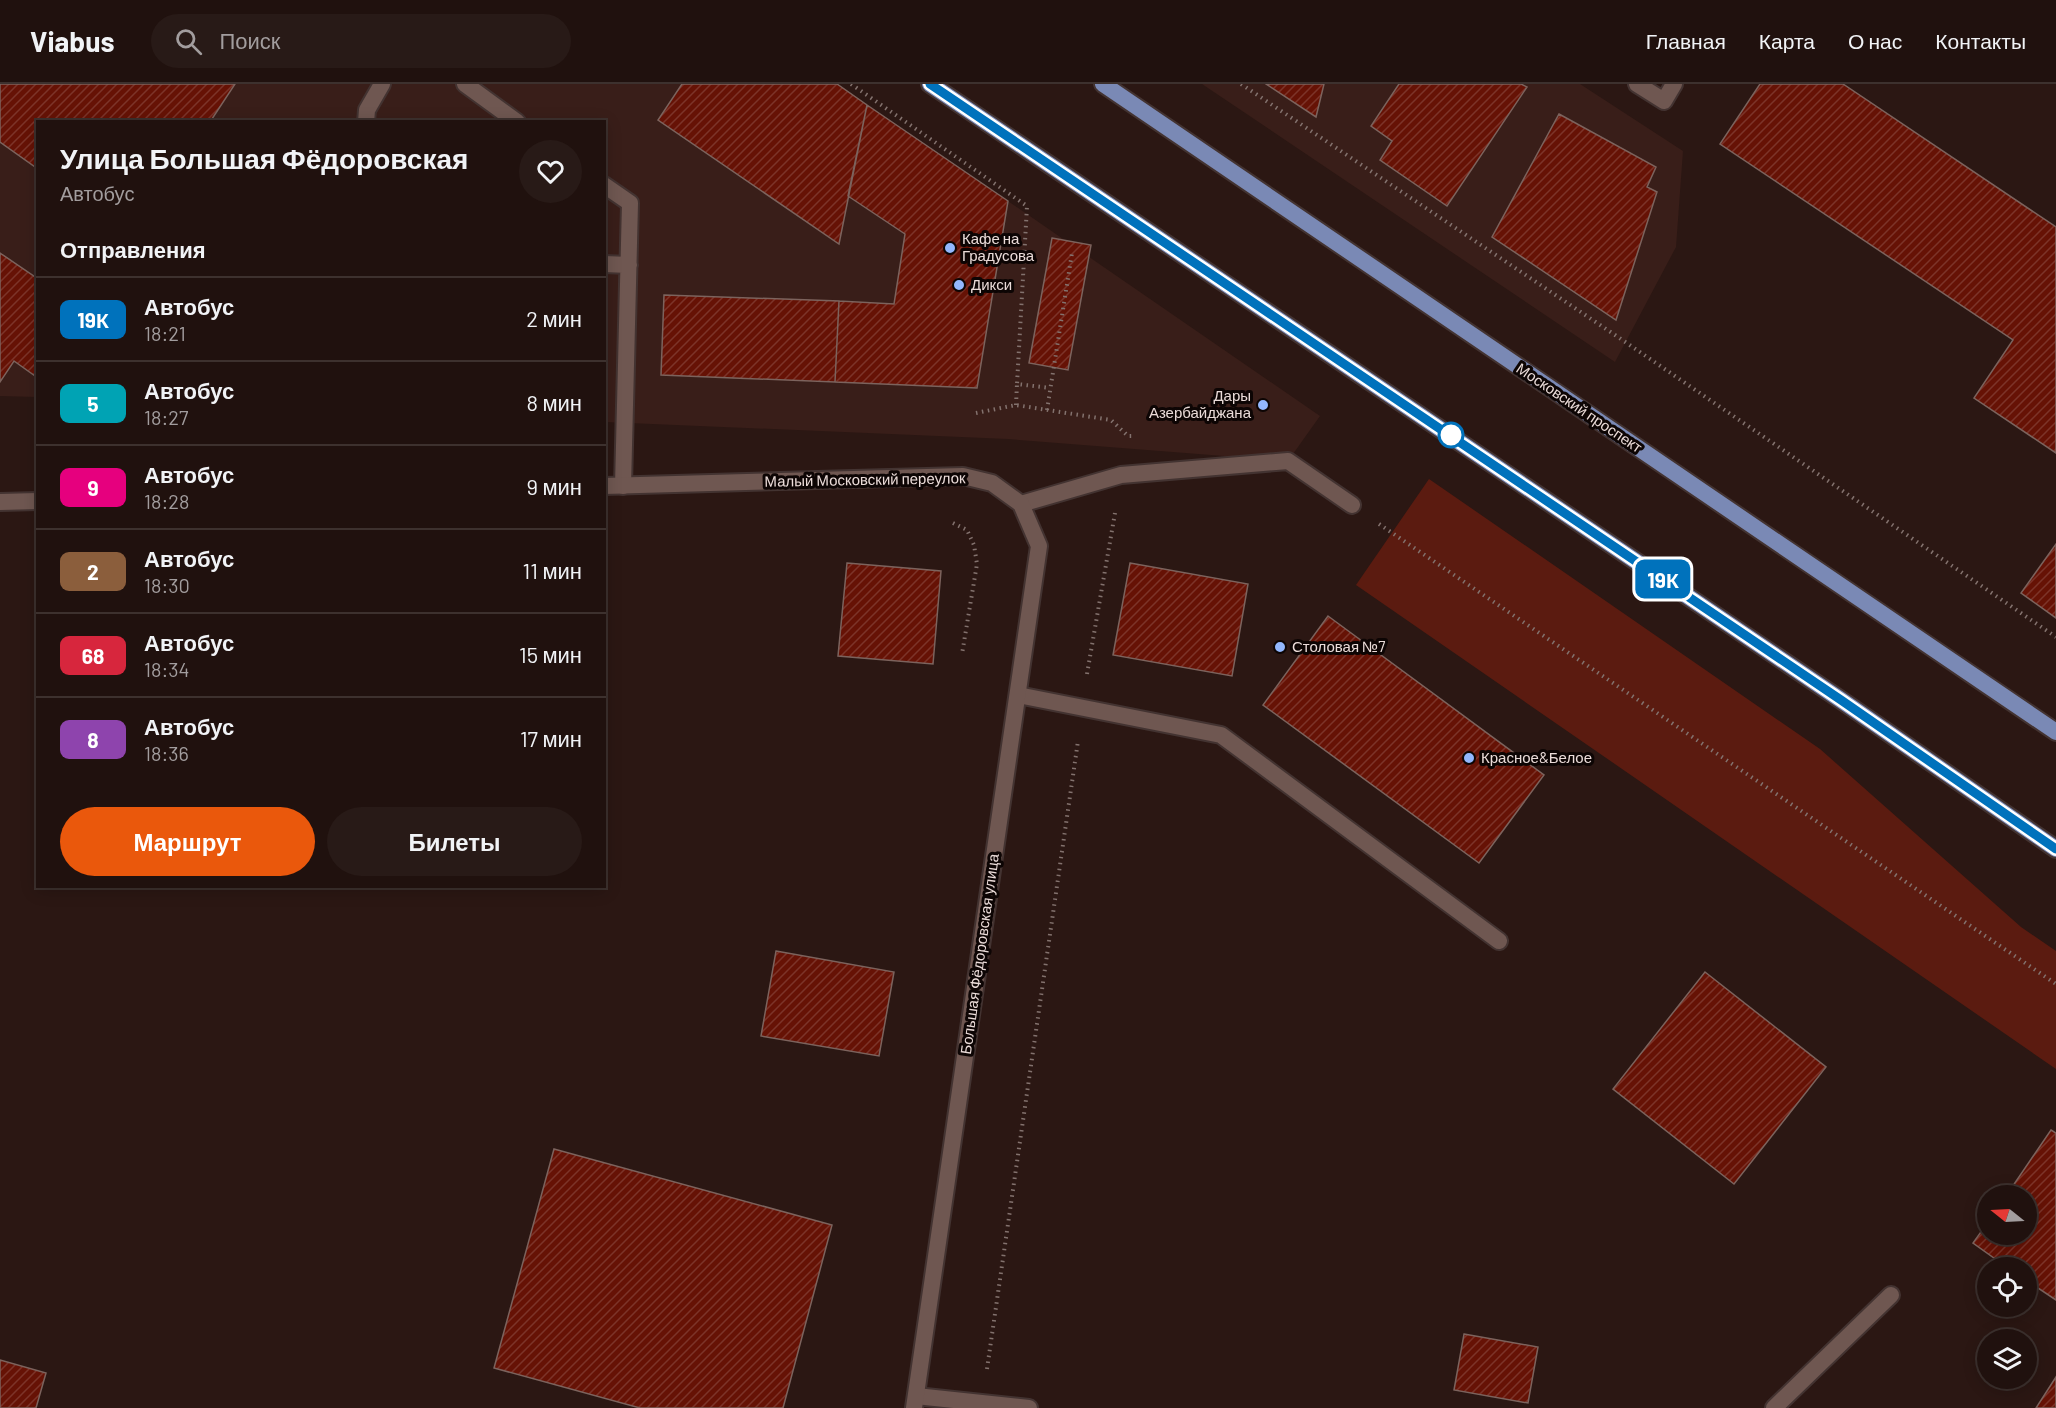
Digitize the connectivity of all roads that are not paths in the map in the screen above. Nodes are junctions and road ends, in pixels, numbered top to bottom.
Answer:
1 (382, 84) edge
2 (465, 84) edge
3 (930, 84) edge
4 (1103, 84) edge
5 (1636, 84) edge
6 (1674, 84) edge
7 (366, 120) edge
8 (514, 120) edge
9 (606, 185) edge
10 (606, 264) edge
11 (629, 265) junction
12 (606, 486) edge
13 (623, 486) junction
14 (36, 501) edge
15 (0, 502) edge
16 (1021, 504) junction
17 (1352, 505) road end
18 (1018, 695) junction
19 (2056, 732) edge
20 (2056, 849) edge
21 (1499, 941) dead end
22 (1891, 1295) dead end
23 (915, 1402) edge
24 (1029, 1408) edge
25 (1774, 1408) edge

1 - 7 street
2 - 8 street
3 - 20 main road
4 - 19 main road, Московский проспект
5 - 6 street
9 - 11 street
10 - 11 street
11 - 13 street
12 - 13 street, Малый Московский переулок
13 - 16 street, Малый Московский переулок
14 - 15 street
16 - 17 street
16 - 18 street, Большая Фёдоровская улица
18 - 21 street
18 - 23 street, Большая Фёдоровская улица
22 - 25 street
23 - 24 street

